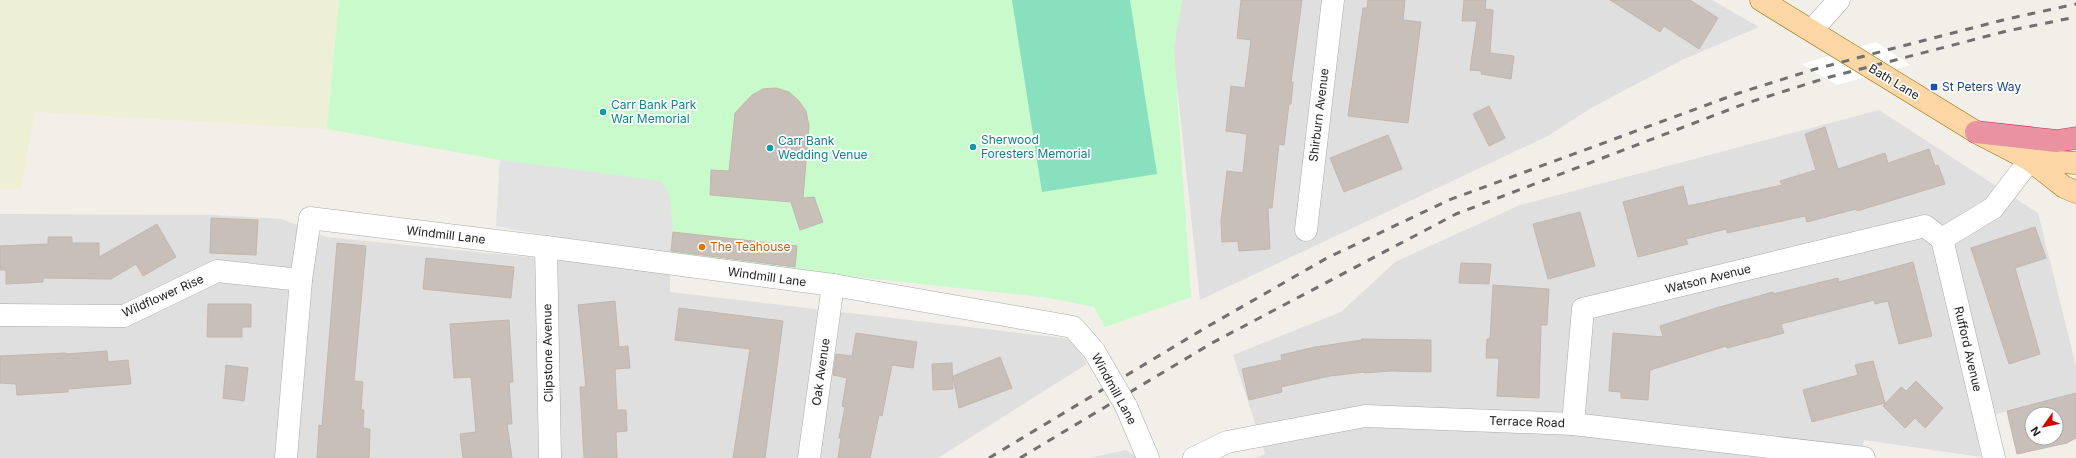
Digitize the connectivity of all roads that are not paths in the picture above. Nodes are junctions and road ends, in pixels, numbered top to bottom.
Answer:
1 (1333, 0) edge
2 (1761, 0) edge
3 (1839, 0) edge
4 (1812, 30) junction
5 (1976, 132) junction
6 (2076, 138) edge
7 (2030, 160) junction
8 (2076, 163) edge
9 (2076, 192) edge
10 (1306, 230) dead end
11 (1942, 239) junction
12 (546, 247) junction
13 (302, 280) junction
14 (833, 286) junction
15 (0, 315) edge
16 (1573, 424) junction
17 (286, 458) edge
18 (550, 458) edge
19 (809, 458) edge
20 (1148, 458) edge
21 (1194, 458) edge
22 (1864, 458) edge
23 (1994, 458) edge

1 - 10 street, Shirburn Avenue
2 - 4 main road, Bath Lane
3 - 4 street
4 - 5 main road, Bath Lane
5 - 6 highway
5 - 7 main road, Bath Lane
7 - 8 main road, Bath Lane
7 - 9 main road, Bath Lane
7 - 11 street
11 - 16 street, Watson Avenue
11 - 23 street, Rufford Avenue
12 - 13 street, Windmill Lane
12 - 14 street, Windmill Lane
12 - 18 street, Clipstone Avenue
13 - 15 street, Wildflower Rise
13 - 17 street
14 - 19 street, Oak Avenue
14 - 20 street, Windmill Lane, bridge
16 - 21 street, Terrace Road
16 - 22 street, Terrace Road

